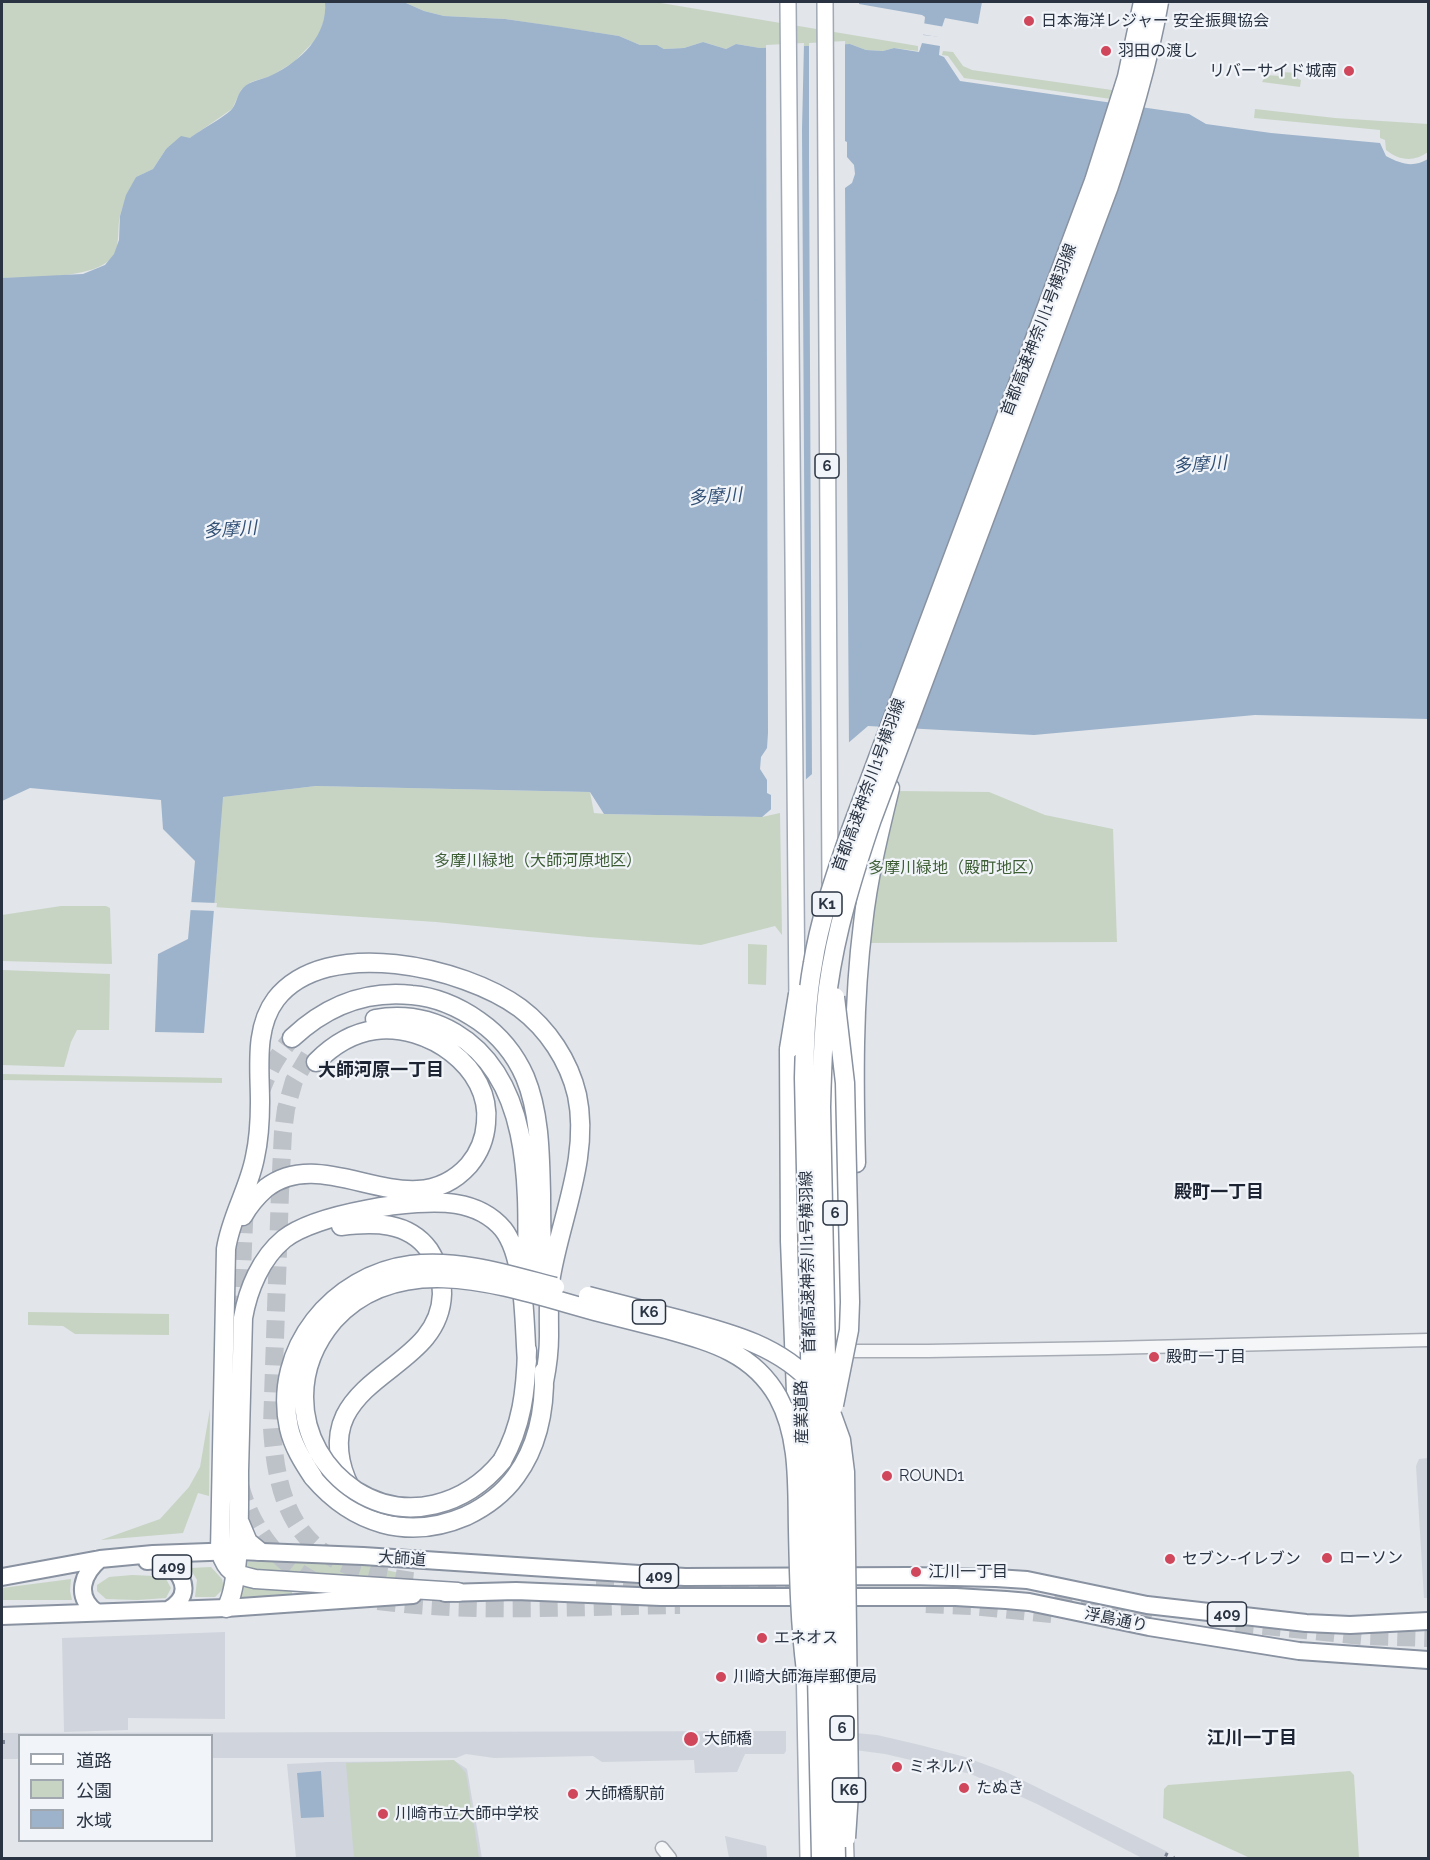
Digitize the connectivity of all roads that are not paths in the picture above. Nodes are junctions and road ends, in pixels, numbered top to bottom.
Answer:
1 (788, 2) edge
2 (825, 2) edge
3 (1143, 2) edge
4 (1159, 2) edge
5 (903, 737) junction
6 (836, 874) junction
7 (834, 933) junction
8 (292, 1038) tunnel mouth
9 (550, 1286) junction
10 (248, 1294) junction
11 (224, 1314) junction
12 (1428, 1340) edge
13 (802, 1351) junction
14 (837, 1351) junction
15 (526, 1362) junction
16 (544, 1382) junction
17 (827, 1435) junction
18 (532, 1445) junction
19 (238, 1518) junction
20 (804, 1534) junction
21 (228, 1551) junction
22 (259, 1551) junction
23 (120, 1557) junction
24 (100, 1559) junction
25 (235, 1574) junction
26 (2, 1576) edge
27 (803, 1576) junction
28 (839, 1576) junction
29 (458, 1592) junction
30 (839, 1596) junction
31 (804, 1597) junction
32 (226, 1608) junction
33 (168, 1610) junction
34 (96, 1612) junction
35 (2, 1616) edge
36 (1428, 1621) edge
37 (1428, 1660) edge
38 (818, 1762) junction
39 (662, 1848) dead end
40 (670, 1858) edge
41 (808, 1858) edge
42 (821, 1858) edge
43 (836, 1858) edge
44 (846, 1858) edge

1 - 13 main road, 産業道路 / 6
2 - 7 main road, 6, bridge
3 - 6 highway, 首都高速神奈川1号横羽線 / K1, bridge
4 - 5 highway, 首都高速神奈川1号横羽線 / K1, bridge
5 - 7 highway, 首都高速神奈川1号横羽線 / K1, bridge
5 - 14 highway, bridge
6 - 20 highway, bridge
6 - 38 highway, 首都高速神奈川1号横羽線 / K1, bridge
7 - 14 main road, 6
7 - 17 highway, 首都高速神奈川1号横羽線 / K1, bridge
7 - 17 highway, bridge
8 - 16 highway, K6
9 - 11 highway
9 - 16 highway
9 - 18 highway, K6, bridge
9 - 44 highway, K6, bridge
10 - 15 highway
10 - 18 highway
10 - 19 highway
11 - 15 highway, K6
11 - 21 highway
12 - 14 street
13 - 14 street
13 - 20 main road, 産業道路 / 6
14 - 28 main road, 6
15 - 38 highway, K6, bridge
16 - 18 highway, K6
17 - 43 highway, 首都高速神奈川1号横羽線 / K1, bridge
19 - 21 highway
19 - 22 highway
20 - 27 main road, 産業道路 / 6
21 - 22 highway, 大師道 / 409
21 - 23 highway, 大師道 / 409
21 - 25 highway
22 - 27 highway, 大師道 / 409
23 - 24 highway, 大師道 / 409
23 - 33 highway, 409
24 - 26 highway, 大師道 / 409
24 - 34 highway
25 - 29 highway
25 - 32 highway
27 - 28 highway, 浮島通り / 409
27 - 31 main road, 産業道路 / 6
28 - 30 main road, 6
28 - 36 highway, 浮島通り / 409
29 - 31 highway, 大師道 / 409
29 - 32 highway, 大師道 / 409
30 - 31 highway, 浮島通り / 409
30 - 37 highway, 浮島通り / 409
30 - 44 main road, 6
31 - 41 main road, 産業道路 / 6
32 - 33 highway, 大師道 / 409
33 - 34 highway, 大師道 / 409
34 - 35 highway, 大師道 / 409
38 - 42 highway, 首都高速神奈川1号横羽線 / K1, bridge
39 - 40 street

